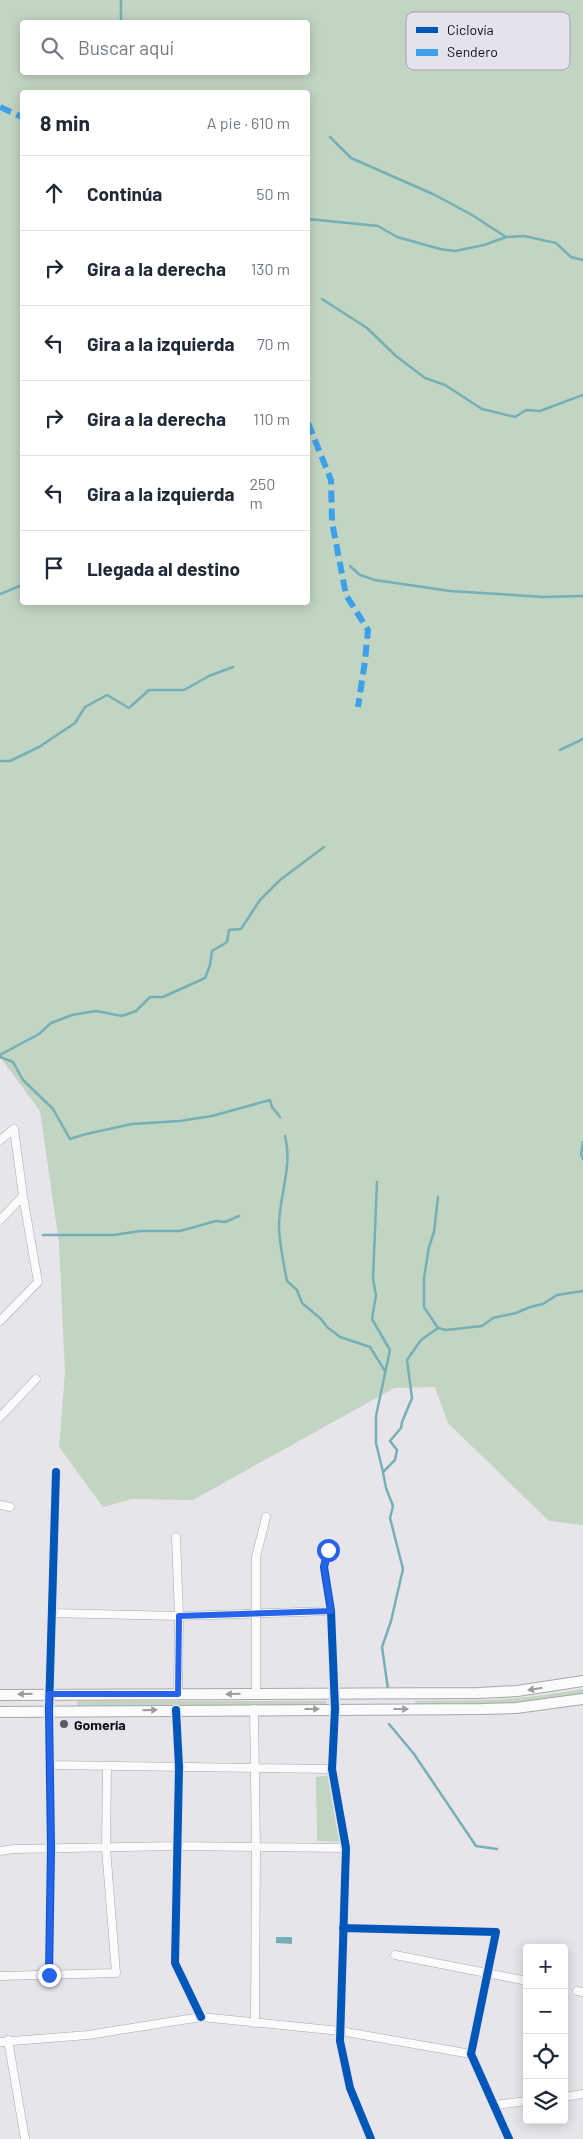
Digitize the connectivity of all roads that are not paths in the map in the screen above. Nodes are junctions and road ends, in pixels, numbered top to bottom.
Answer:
1 (0, 1140) edge
2 (22, 1196) junction
3 (0, 1220) edge
4 (0, 1321) edge
5 (36, 1379) dead end
6 (0, 1417) edge
7 (56, 1472) dead end
8 (0, 1505) edge
9 (10, 1507) dead end
10 (266, 1516) dead end
11 (176, 1537) dead end
12 (328, 1550) dead end
13 (331, 1611) junction
14 (257, 1612) junction
15 (51, 1613) junction
16 (179, 1616) junction
17 (583, 1681) edge
18 (334, 1693) junction
19 (373, 1693) junction
20 (49, 1694) junction
21 (178, 1694) junction
22 (256, 1694) junction
23 (0, 1695) edge
24 (583, 1699) edge
25 (254, 1709) junction
26 (335, 1709) junction
27 (373, 1709) junction
28 (49, 1710) junction
29 (176, 1710) junction
30 (0, 1712) edge
31 (50, 1765) junction
32 (107, 1767) junction
33 (179, 1767) junction
34 (255, 1768) junction
35 (332, 1769) junction
36 (178, 1846) junction
37 (51, 1848) junction
38 (106, 1848) junction
39 (256, 1848) junction
40 (346, 1848) junction
41 (0, 1851) edge
42 (343, 1928) junction
43 (395, 1955) dead end
44 (488, 1973) junction
45 (49, 1975) junction
46 (0, 1976) edge
47 (523, 1980) edge
48 (201, 2018) junction
49 (255, 2023) junction
50 (340, 2031) junction
51 (4, 2041) edge
52 (471, 2054) junction
53 (583, 2094) edge
54 (568, 2096) edge
55 (523, 2102) edge
56 (495, 2105) junction
57 (25, 2139) edge
58 (371, 2139) edge
59 (509, 2139) edge

1 - 2 street
2 - 3 street
2 - 4 street
5 - 6 street
7 - 15 street
8 - 9 street
10 - 14 street
11 - 16 street
12 - 13 street
13 - 14 street
13 - 18 street
14 - 16 street
14 - 22 street
15 - 16 street
15 - 20 street
16 - 21 street
17 -> 19 main road
18 - 19 main road
18 - 22 main road
18 - 26 street
19 - 27 main road
20 - 21 main road
20 -> 23 main road
20 - 28 street
22 -> 21 main road
27 -> 24 main road
25 -> 26 main road
25 - 29 main road
25 - 34 street
26 - 27 main road
26 - 35 street
28 -> 29 main road
28 - 30 main road
28 - 31 street
29 - 33 street
31 - 32 street
31 - 37 street
32 - 33 street
32 - 38 street
33 - 34 street
33 - 36 street
34 - 35 street
34 - 39 street
35 - 40 street
36 - 38 street
36 - 39 street
36 - 48 street
37 - 38 street
37 - 41 street
37 - 45 street
38 - 45 street
39 - 40 street
39 - 49 street
40 - 42 street
42 - 44 street
42 - 50 street
43 - 44 street
44 - 47 street
44 - 52 street
45 - 46 street
48 - 49 street
48 - 51 street
49 - 50 street
50 - 52 street
50 - 58 street
51 - 57 street
52 - 56 street
53 - 54 street
55 - 56 street
56 - 59 street

